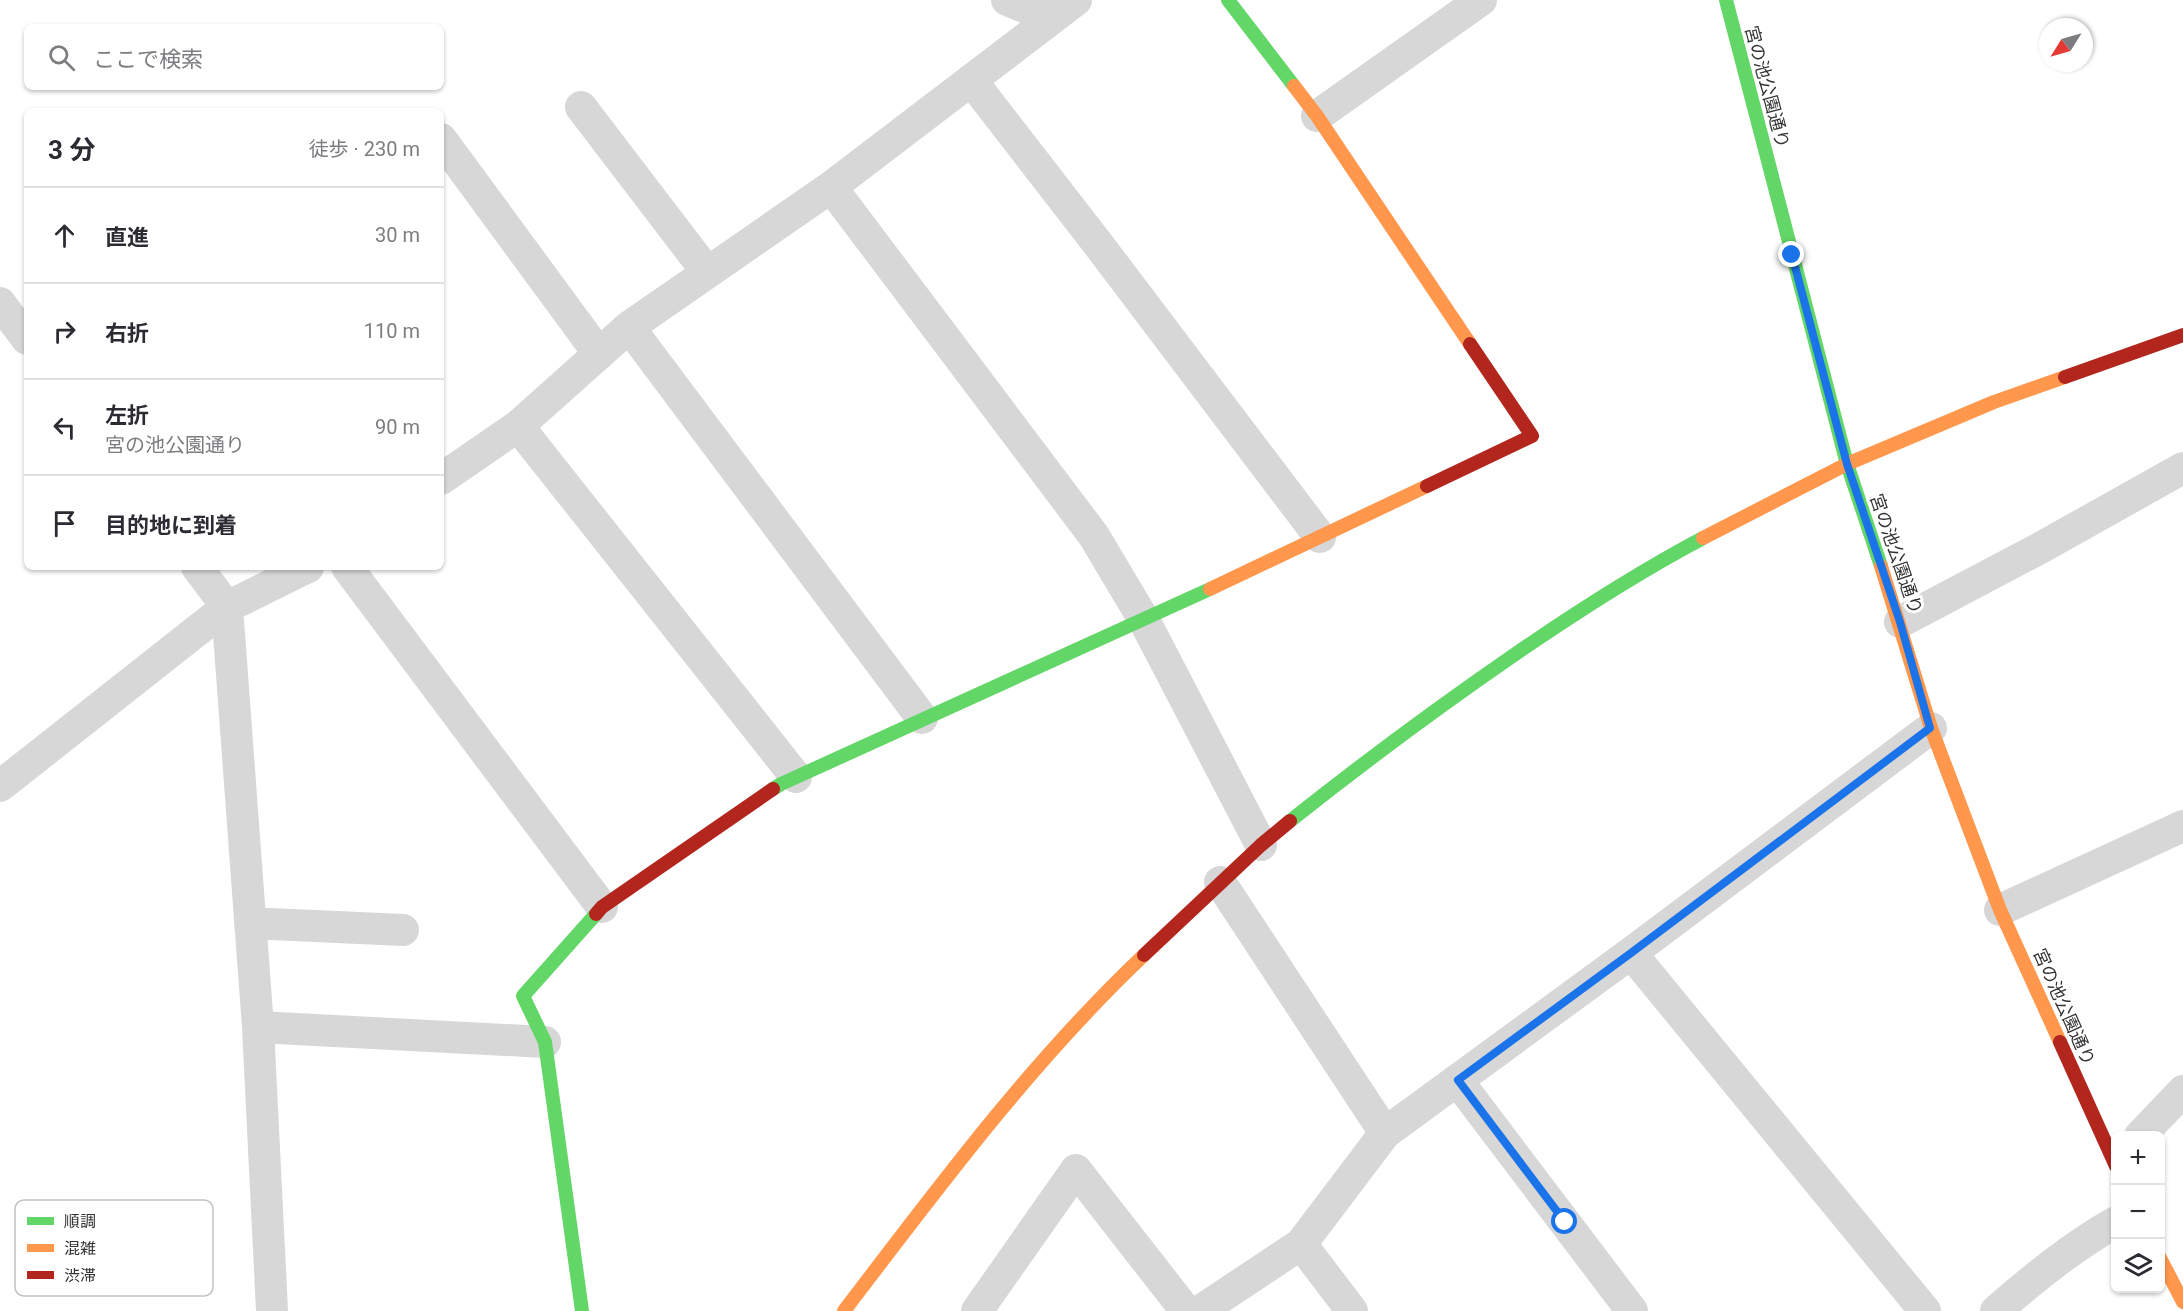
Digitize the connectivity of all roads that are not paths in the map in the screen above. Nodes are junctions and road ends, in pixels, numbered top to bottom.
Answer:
1 (1007, 0) edge
2 (1228, 0) edge
3 (1481, 0) edge
4 (1726, 0) edge
5 (1064, 9) edge
6 (970, 80) junction
7 (581, 107) dead end
8 (1317, 116) junction
9 (444, 143) edge
10 (831, 187) junction
11 (707, 272) junction
12 (0, 303) edge
13 (629, 327) junction
14 (24, 335) edge
15 (2183, 335) edge
16 (599, 354) junction
17 (518, 426) junction
18 (1847, 464) junction
19 (2183, 468) edge
20 (444, 477) edge
21 (1320, 537) junction
22 (199, 570) edge
23 (302, 570) edge
24 (349, 570) edge
25 (227, 607) junction
26 (1143, 620) junction
27 (1900, 622) junction
28 (922, 718) junction
29 (1930, 728) junction
30 (796, 777) junction
31 (0, 786) edge
32 (2183, 826) edge
33 (1262, 845) junction
34 (1220, 882) junction
35 (602, 907) junction
36 (2000, 910) junction
37 (250, 923) junction
38 (403, 930) dead end
39 (1631, 953) junction
40 (258, 1027) junction
41 (544, 1042) junction
42 (1458, 1080) junction
43 (2183, 1091) edge
44 (2145, 1131) edge
45 (1385, 1133) junction
46 (2111, 1154) edge
47 (2111, 1224) edge
48 (1300, 1244) junction
49 (2165, 1268) edge
50 (2183, 1302) edge
51 (273, 1311) edge
52 (582, 1311) edge
53 (844, 1311) edge
54 (977, 1311) edge
55 (1186, 1311) edge
56 (1200, 1311) edge
57 (1352, 1311) edge
58 (1632, 1311) edge
59 (1925, 1311) edge
60 (1996, 1311) edge

1 - 5 street
2 - 8 street
3 - 8 street
4 - 18 street, 宮の池公園通り
5 - 6 street
6 - 10 street
6 - 21 street
7 - 11 street
8 - 21 street
9 - 16 street
10 - 11 street
10 - 26 street
11 - 13 street
12 - 14 street
13 - 16 street
13 - 28 street
15 - 18 street
16 - 17 street
17 - 20 street
17 - 30 street
18 - 27 street, 宮の池公園通り
18 - 33 street
19 - 27 street
21 - 26 street
22 - 25 street
23 - 25 street
24 - 35 street
25 - 31 street
25 - 37 street
26 - 28 street
26 - 33 street
27 - 29 street, 宮の池公園通り
28 - 30 street
29 - 36 street, 宮の池公園通り
29 - 39 street
30 - 35 street
32 - 36 street
33 - 34 street
34 - 45 street
34 - 53 street
35 - 41 street
36 - 46 street, 宮の池公園通り
37 - 38 street
37 - 40 street
39 - 42 street
39 - 59 street
40 - 41 street
40 - 51 street
41 - 52 street
42 - 45 street
42 - 58 street
43 - 44 street
45 - 48 street
47 - 60 street
48 - 56 street
48 - 57 street
49 - 50 street
54 - 55 street

